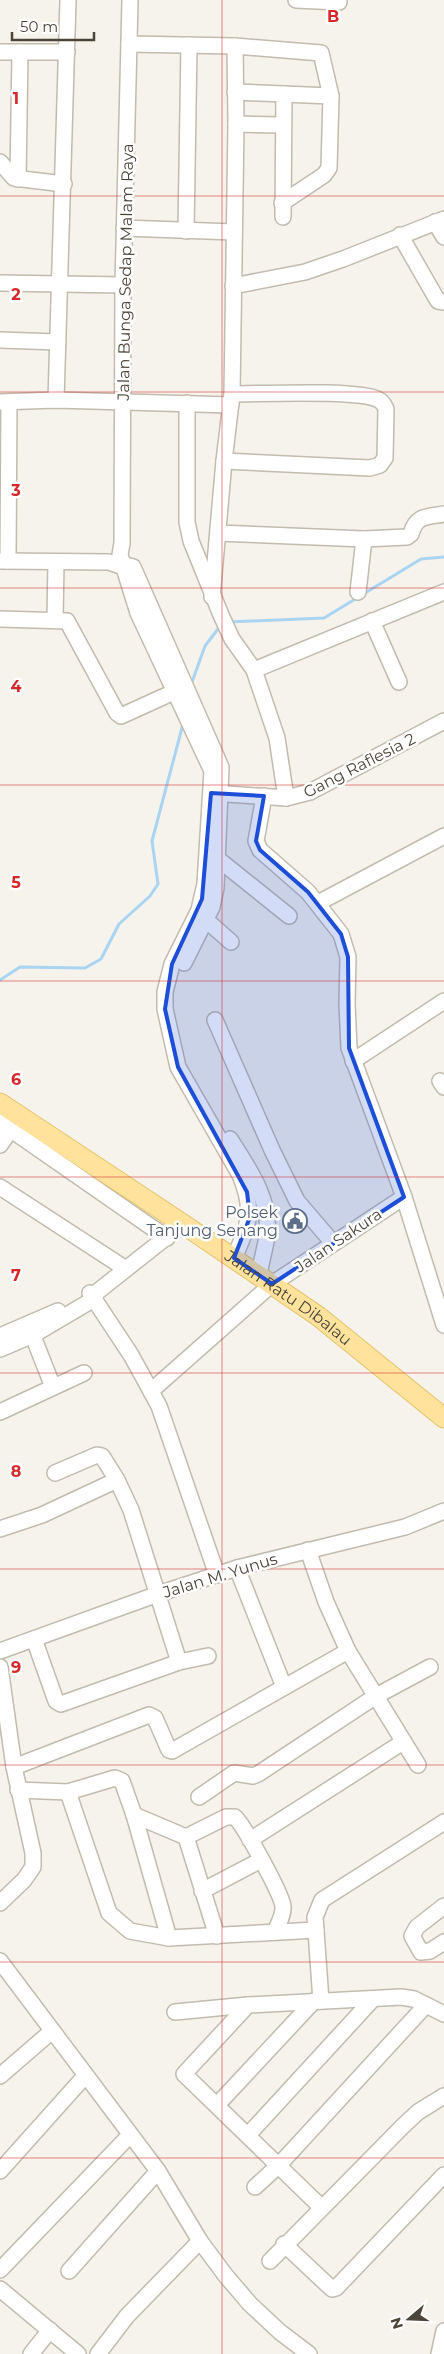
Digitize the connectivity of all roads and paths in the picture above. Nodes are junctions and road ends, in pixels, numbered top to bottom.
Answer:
1 (68, 0) edge
2 (130, 0) edge
3 (296, 0) edge
4 (339, 2) dead end
5 (129, 44) junction
6 (189, 45) junction
7 (235, 46) junction
8 (0, 52) edge
9 (20, 52) junction
10 (68, 52) junction
11 (234, 92) junction
12 (284, 94) junction
13 (330, 96) junction
14 (236, 124) junction
15 (283, 125) junction
16 (0, 162) edge
17 (18, 179) junction
18 (64, 184) junction
19 (440, 220) edge
20 (124, 228) junction
21 (186, 231) junction
22 (234, 232) junction
23 (400, 235) junction
24 (444, 237) edge
25 (0, 283) edge
26 (61, 283) junction
27 (123, 284) junction
28 (233, 286) junction
29 (444, 302) edge
30 (0, 340) edge
31 (58, 342) junction
32 (56, 400) junction
33 (232, 400) junction
34 (5, 402) edge
35 (122, 402) junction
36 (187, 403) junction
37 (224, 461) junction
38 (444, 514) edge
39 (218, 534) junction
40 (364, 539) junction
41 (122, 558) junction
42 (4, 561) edge
43 (56, 562) junction
44 (358, 592) dead end
45 (444, 592) edge
46 (212, 596) junction
47 (0, 619) edge
48 (55, 619) junction
49 (372, 621) junction
50 (254, 670) junction
51 (399, 682) dead end
52 (184, 695) junction
53 (444, 721) edge
54 (216, 794) junction
55 (264, 796) junction
56 (286, 798) junction
57 (444, 836) edge
58 (218, 859) junction
59 (318, 903) junction
60 (289, 916) dead end
61 (206, 920) junction
62 (231, 942) dead end
63 (444, 1001) edge
64 (215, 1020) dead end
65 (354, 1061) junction
66 (0, 1103) edge
67 (10, 1123) edge
68 (0, 1145) edge
69 (0, 1187) edge
70 (404, 1196) junction
71 (184, 1224) junction
72 (167, 1238) junction
73 (333, 1243) junction
74 (234, 1258) junction
75 (126, 1269) junction
76 (266, 1279) junction
77 (94, 1295) junction
78 (444, 1325) edge
79 (31, 1330) junction
80 (0, 1336) edge
81 (0, 1349) edge
82 (84, 1373) dead end
83 (53, 1387) junction
84 (151, 1391) junction
85 (0, 1412) edge
86 (444, 1418) edge
87 (55, 1473) dead end
88 (117, 1480) junction
89 (444, 1511) edge
90 (0, 1529) edge
91 (308, 1550) junction
92 (237, 1568) junction
93 (217, 1575) junction
94 (158, 1594) junction
95 (34, 1639) junction
96 (0, 1651) edge
97 (348, 1651) junction
98 (208, 1656) dead end
99 (179, 1662) junction
100 (0, 1667) edge
101 (430, 1667) dead end
102 (284, 1687) junction
103 (376, 1696) junction
104 (403, 1742) junction
105 (418, 1765) dead end
106 (14, 1767) junction
107 (18, 1790) junction
108 (68, 1792) junction
109 (199, 1797) dead end
110 (134, 1815) junction
111 (444, 1822) edge
112 (186, 1837) junction
113 (250, 1840) junction
114 (261, 1860) junction
115 (202, 1891) junction
116 (0, 1904) edge
117 (444, 1906) edge
118 (316, 1930) junction
119 (275, 1932) junction
120 (217, 1936) junction
121 (169, 1938) junction
122 (444, 1942) edge
123 (0, 1961) edge
124 (373, 1999) junction
125 (318, 2001) junction
126 (248, 2005) junction
127 (426, 2005) junction
128 (175, 2012) dead end
129 (444, 2014) edge
130 (52, 2031) junction
131 (0, 2076) edge
132 (85, 2076) junction
133 (444, 2096) edge
134 (217, 2106) junction
135 (130, 2135) junction
136 (248, 2135) junction
137 (279, 2165) junction
138 (0, 2171) edge
139 (158, 2171) junction
140 (444, 2175) edge
141 (255, 2187) dead end
142 (321, 2207) junction
143 (200, 2241) junction
144 (284, 2244) junction
145 (270, 2261) dead end
146 (0, 2270) edge
147 (69, 2271) dead end
148 (1, 2291) edge
149 (50, 2330) junction
150 (444, 2331) edge
151 (31, 2354) edge
152 (78, 2354) edge
153 (98, 2354) edge
154 (309, 2354) edge
155 (439, 2354) edge

1 - 10 street
2 - 5 street, Jalan Bunga Sedap Malam Raya
3 - 4 street
5 - 6 street
5 - 20 street, Jalan Bunga Sedap Malam Raya
6 - 7 street
6 - 21 street
7 - 11 street
7 - 13 street
8 - 9 street
9 - 10 street
9 - 17 street
10 - 18 street
11 - 12 street
11 - 14 street
12 - 13 street
12 - 15 street
13 - 15 street
14 - 15 street
14 - 22 street
16 - 17 street
17 - 18 street
18 - 26 street
19 - 23 street
19 - 24 street
20 - 21 street
20 - 27 street, Jalan Bunga Sedap Malam Raya
21 - 22 street
22 - 28 street
23 - 28 street
23 - 29 street
25 - 26 street
26 - 27 street
26 - 31 street
27 - 35 street, Jalan Bunga Sedap Malam Raya
28 - 33 street
30 - 31 street
31 - 32 street
32 - 34 street
32 - 35 street
33 - 36 street
33 - 37 street
33 - 37 street
34 - 42 street
35 - 36 street
35 - 41 street, Jalan Bunga Sedap Malam Raya
36 - 46 street
37 - 39 street
38 - 40 street
39 - 40 street
39 - 46 street
40 - 44 street
41 - 43 street
41 - 52 street, Jalan Bunga Sedap Malam Raya
42 - 43 street
43 - 48 street
45 - 49 street
46 - 50 street
47 - 48 street
48 - 52 street
49 - 50 street
49 - 51 street
50 - 56 street
52 - 54 street, Jalan Bunga Sedap Malam Raya
52 - 54 street, Jalan Bunga Sedap Malam Raya
53 - 56 street, Gang Raflesia 2
54 - 55 street, Gang Raflesia 2
54 - 58 street, Jalan Bunga Sedap Malam Raya
54 - 74 street, Jalan Bunga Sedap Malam Raya
55 - 56 street, Gang Raflesia 2
55 - 59 street
57 - 59 street
58 - 60 street
58 - 61 street, Jalan Bunga Sedap Malam Raya
59 - 65 street
61 - 62 street
61 - 76 street, Jalan Bunga Sedap Malam Raya
63 - 65 street
64 - 73 street
65 - 70 street
66 - 67 main road, Jalan Ratu Dibalau
67 - 68 street
67 - 71 main road, Jalan Ratu Dibalau
67 - 72 street
69 - 75 street
70 - 73 street, Jalan Sakura
70 - 78 street
71 - 72 street
71 - 74 main road, Jalan Ratu Dibalau
72 - 75 street
73 - 76 street, Jalan Sakura
74 - 76 main road, Jalan Ratu Dibalau
75 - 77 street
76 - 84 street, Jalan Sakura
76 - 86 main road, Jalan Ratu Dibalau
77 - 79 street
77 - 84 street
79 - 80 street
79 - 81 street
79 - 83 street
82 - 83 street
83 - 85 street
84 - 93 street
87 - 88 street
88 - 90 street
88 - 94 street
89 - 91 street, Jalan M. Yunus
91 - 92 street, Jalan M. Yunus
91 - 97 street
92 - 93 street, Jalan M. Yunus
92 - 102 street
93 - 94 street, Jalan M. Yunus
94 - 95 street, Jalan M. Yunus
94 - 99 street
95 - 96 street, Jalan M. Yunus
95 - 99 street
97 - 102 street
97 - 103 street
98 - 99 street
100 - 106 street
101 - 103 street
102 - 106 street
103 - 104 street
103 - 109 street
104 - 105 street
104 - 113 street
106 - 107 street
107 - 108 street
107 - 116 street
108 - 110 street
108 - 121 street
110 - 112 street
110 - 121 street
111 - 118 street
112 - 113 street
112 - 115 street
113 - 114 street
114 - 115 street
114 - 119 street
115 - 120 street
117 - 122 street
118 - 119 street
118 - 125 street
119 - 120 street
120 - 121 street
123 - 130 street
124 - 125 street
124 - 127 street
124 - 136 street
125 - 126 street
125 - 134 street
126 - 128 street
126 - 134 street
127 - 129 street
127 - 137 street
130 - 131 street
130 - 132 street
132 - 135 street
132 - 138 street
133 - 142 street
134 - 136 street
135 - 139 street
135 - 146 street
136 - 137 street
137 - 141 street
137 - 142 street
139 - 143 street
139 - 147 street
140 - 144 street
142 - 144 street
143 - 153 street
143 - 154 street
144 - 145 street
148 - 149 street
149 - 151 street
149 - 152 street
150 - 155 street

